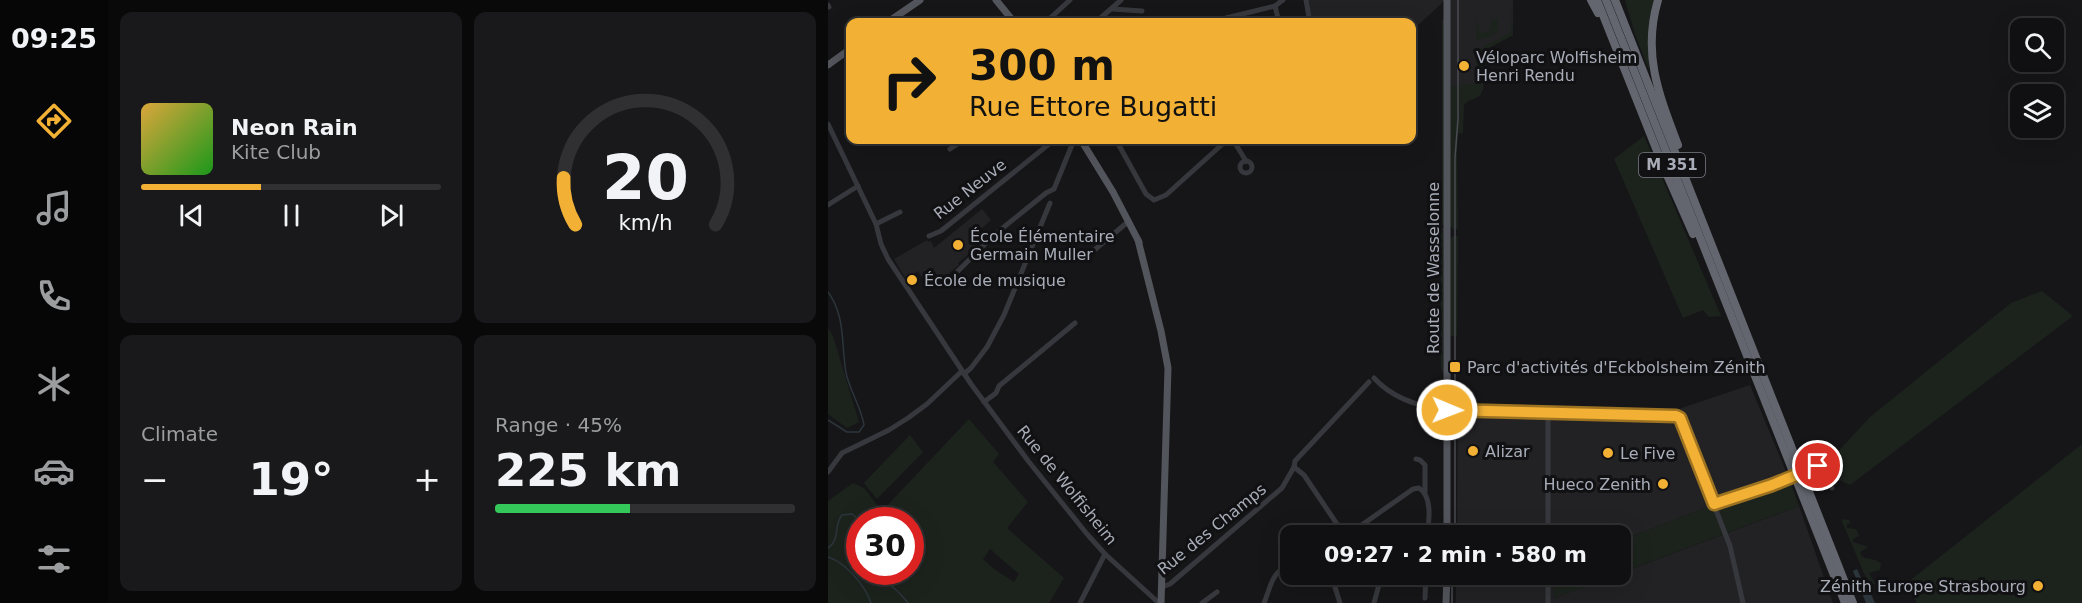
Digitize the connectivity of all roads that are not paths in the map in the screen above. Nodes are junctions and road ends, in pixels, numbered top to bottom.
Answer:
1 (920, 0) edge
2 (996, 0) edge
3 (1070, 0) edge
4 (1121, 0) edge
5 (1283, 0) edge
6 (1306, 0) edge
7 (1447, 0) edge
8 (1591, 0) edge
9 (1598, 0) edge
10 (1606, 0) edge
11 (1615, 0) edge
12 (1659, 0) edge
13 (1275, 6) junction
14 (1112, 9) junction
15 (1142, 11) dead end
16 (894, 18) edge
17 (1011, 18) edge
18 (1050, 18) edge
19 (1101, 18) edge
20 (1226, 18) edge
21 (1278, 18) edge
22 (1310, 18) edge
23 (846, 52) edge
24 (828, 64) edge
25 (1645, 121) junction
26 (829, 128) edge
27 (957, 144) edge
28 (1049, 144) edge
29 (1072, 144) edge
30 (1083, 144) edge
31 (1118, 144) edge
32 (1223, 144) edge
33 (1235, 144) edge
34 (950, 149) dead end
35 (1246, 161) dead end
36 (858, 186) junction
37 (1050, 203) dead end
38 (828, 205) edge
39 (900, 212) dead end
40 (1129, 221) junction
41 (876, 224) junction
42 (929, 236) dead end
43 (1711, 244) junction
44 (1086, 257) dead end
45 (958, 271) dead end
46 (1075, 322) dead end
47 (1737, 330) junction
48 (963, 373) junction
49 (985, 403) junction
50 (1447, 410) junction
51 (1548, 413) junction
52 (1416, 459) dead end
53 (1294, 467) junction
54 (828, 472) edge
55 (1832, 489) dead end
56 (1425, 492) junction
57 (1714, 504) junction
58 (1338, 525) edge
59 (1362, 525) edge
60 (1427, 525) edge
61 (1447, 525) edge
62 (1548, 525) edge
63 (1106, 554) junction
64 (1280, 570) edge
65 (1334, 585) edge
66 (1380, 585) edge
67 (1426, 585) edge
68 (1447, 585) edge
69 (1548, 585) edge
70 (1162, 586) junction
71 (1217, 592) dead end
72 (1425, 598) dead end
73 (1083, 602) edge
74 (1160, 603) edge
75 (1202, 603) edge
76 (1264, 603) edge
77 (1340, 603) edge
78 (1374, 603) edge
79 (1446, 603) edge
80 (1548, 603) edge
81 (1743, 603) edge
82 (1845, 603) edge
83 (1853, 603) edge

1 - 16 main road
2 - 17 main road
3 - 18 street
4 - 14 street
5 - 13 street
6 - 22 street
7 - 50 main road, Route de Wasselonne
8 - 25 highway
9 - 25 highway
10 - 47 highway, M 351
11 - 43 highway, M 351
12 - 43 highway
13 - 20 street
13 - 21 street
14 - 15 street
14 - 19 street
23 - 24 main road
25 - 47 highway
26 - 36 street, Rue de Wolfisheim
27 - 34 street
28 - 42 street, Rue Neuve
29 - 45 street
30 - 40 main road
31 - 32 street
33 - 35 street
36 - 38 street
36 - 41 street, Rue de Wolfisheim
37 - 48 street
39 - 41 street
40 - 44 street
40 - 70 main road
41 - 48 street, Rue de Wolfisheim
43 - 83 highway, M 351
46 - 49 street
47 - 82 highway, M 351
48 - 49 street, Rue de Wolfisheim
48 - 54 street
49 - 63 street, Rue de Wolfisheim
50 - 51 street
50 - 53 street, Rue des Champs
50 - 61 main road, Route de Wasselonne
51 - 57 street
51 - 62 street
52 - 56 street
53 - 58 street
53 - 70 street, Rue des Champs
55 - 57 street, bridge
56 - 59 street
56 - 60 street
57 - 81 street
63 - 73 street
63 - 74 street, Rue de Wolfisheim
64 - 76 street
65 - 77 street
66 - 78 street
67 - 72 street
68 - 79 main road
69 - 80 street
70 - 74 main road
71 - 75 street

